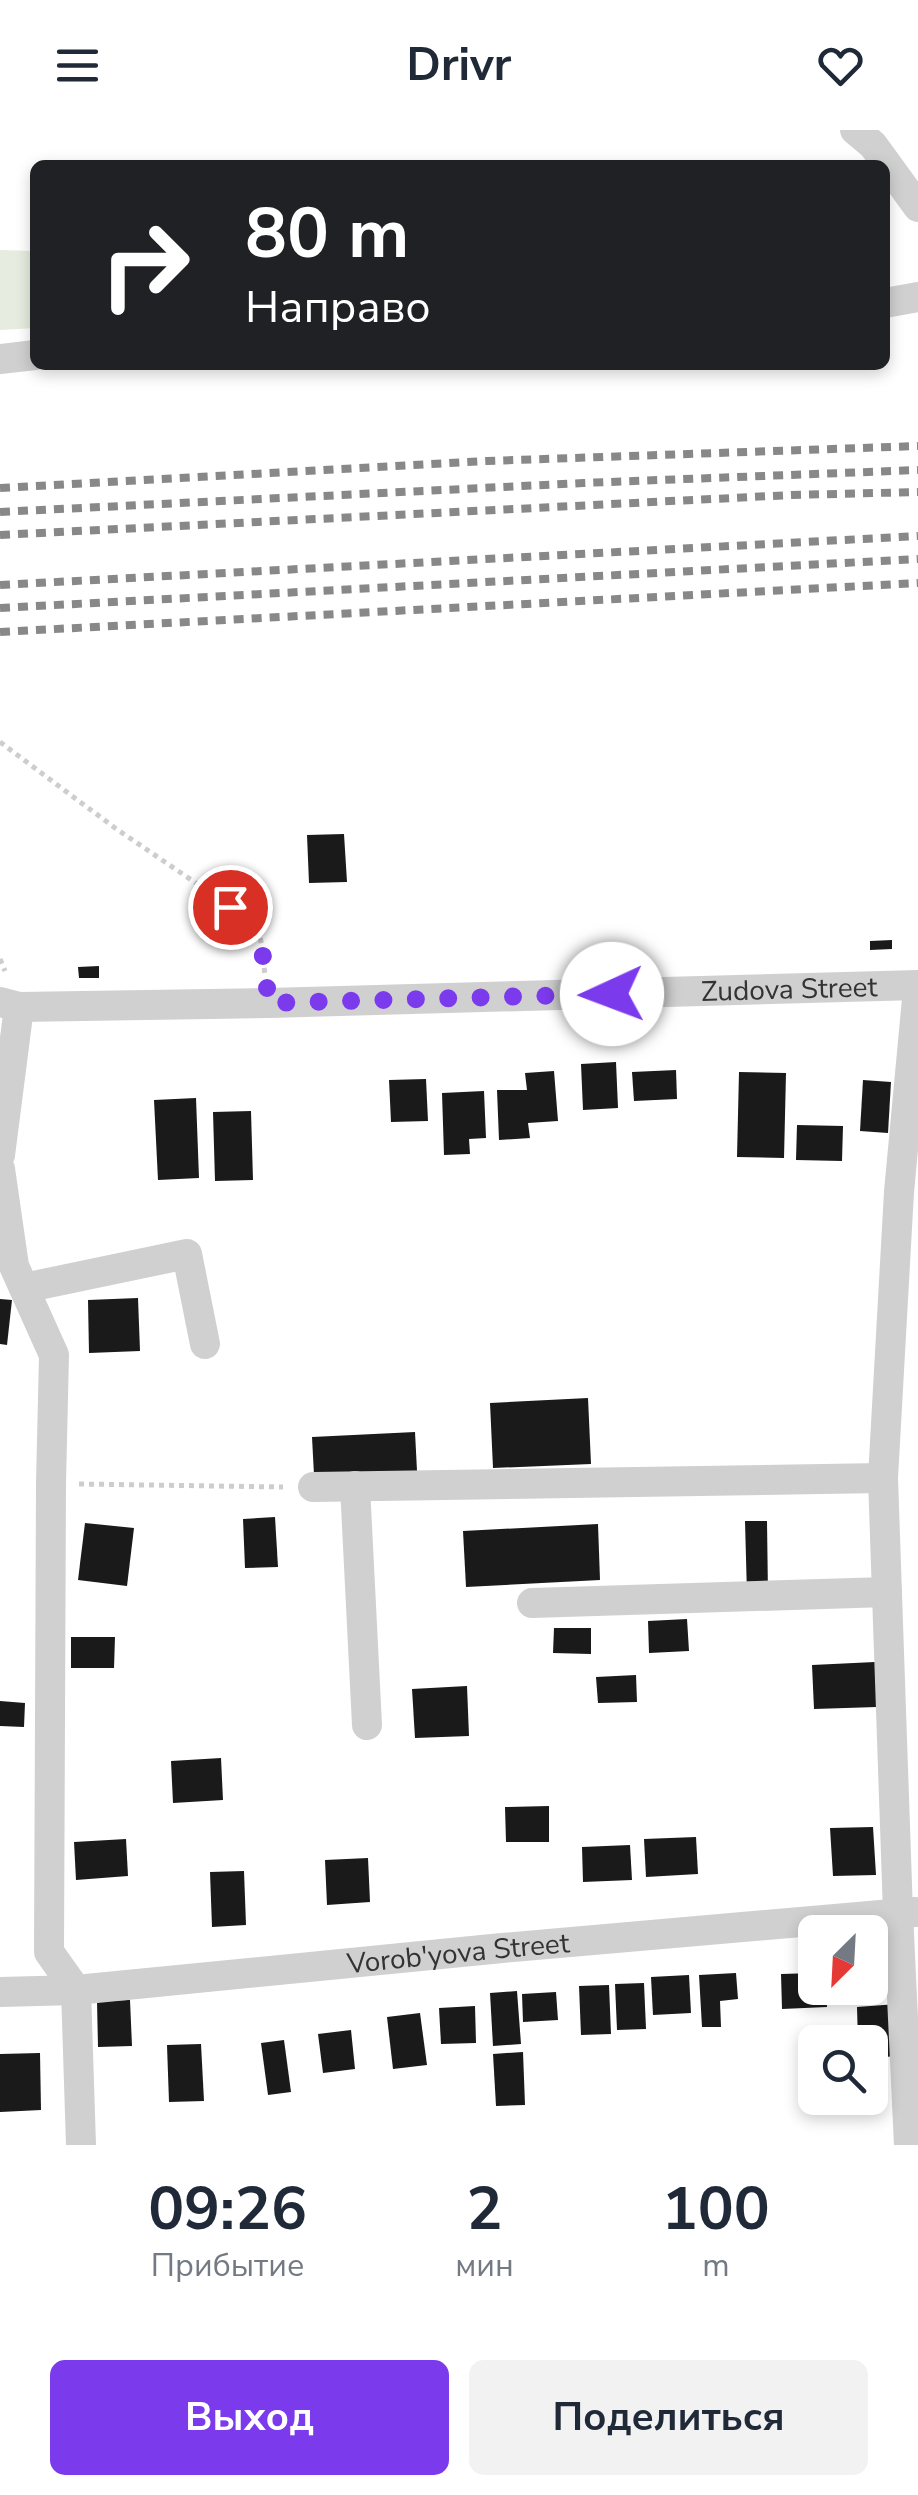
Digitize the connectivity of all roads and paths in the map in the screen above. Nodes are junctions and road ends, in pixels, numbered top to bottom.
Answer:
1 (855, 130) edge
2 (883, 160) edge
3 (890, 170) edge
4 (918, 208) edge
5 (918, 298) edge
6 (890, 302) edge
7 (30, 356) edge
8 (0, 358) edge
9 (0, 742) edge
10 (918, 986) edge
11 (269, 1003) junction
12 (10, 1004) edge
13 (0, 1155) edge
14 (0, 1169) edge
15 (13, 1274) edge
16 (205, 1344) dead end
17 (883, 1478) junction
18 (51, 1483) junction
19 (355, 1486) junction
20 (313, 1487) joint
21 (887, 1592) junction
22 (532, 1603) dead end
23 (367, 1725) dead end
24 (908, 1912) edge
25 (76, 1990) junction
26 (0, 1992) edge
27 (81, 2145) edge
28 (910, 2145) edge

1 - 2 street
3 - 4 street
5 - 6 street
7 - 8 street
9 - 11 path
10 - 11 street, Zudova Street
10 - 17 street
11 - 12 street, Zudova Street
12 - 13 street
14 - 15 street
15 - 16 street
15 - 18 street
17 - 19 street
17 - 21 street
18 - 20 path
18 - 25 street
19 - 20 street
19 - 23 street
21 - 22 street
21 - 24 street
24 - 25 street, Vorob'yova Street
24 - 28 street
25 - 26 street, Vorob'yova Street
25 - 27 street

